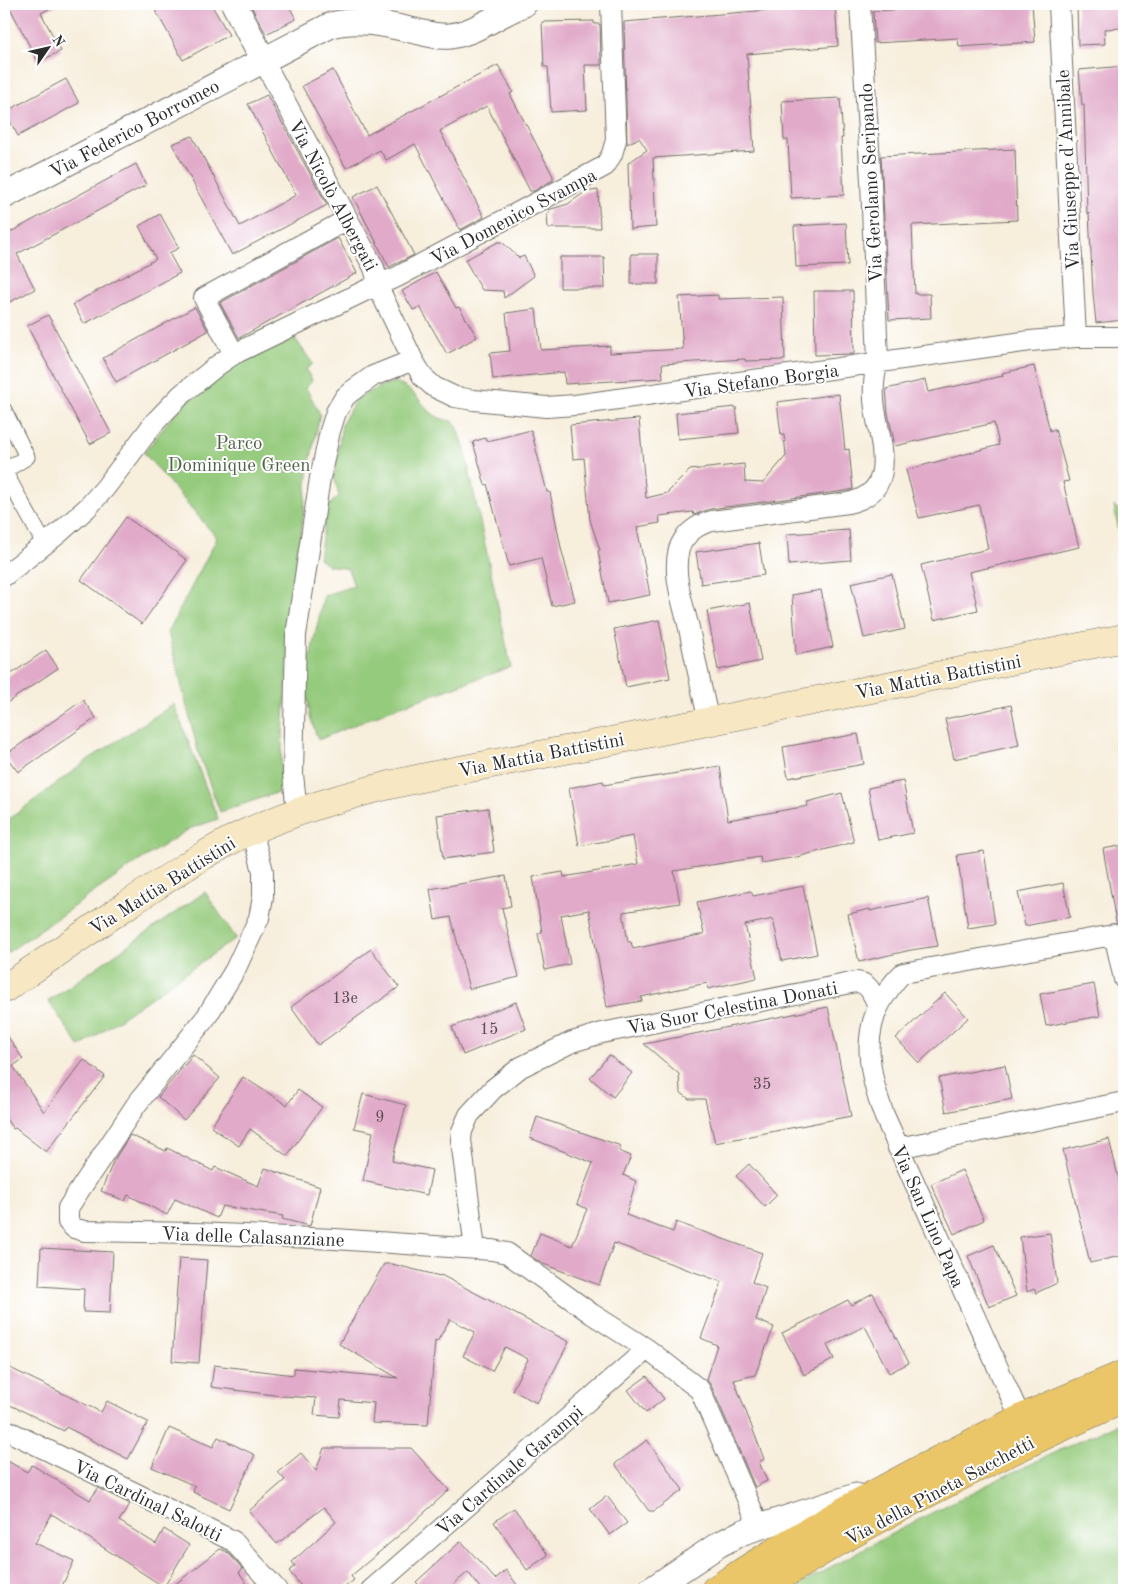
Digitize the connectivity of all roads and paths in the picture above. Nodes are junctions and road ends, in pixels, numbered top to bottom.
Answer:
1 (234, 4) edge
2 (611, 4) edge
3 (860, 4) edge
4 (1059, 4) edge
5 (515, 7) edge
6 (263, 60) junction
7 (4, 196) edge
8 (348, 220) junction
9 (379, 284) junction
10 (1076, 337) junction
11 (1124, 337) edge
12 (234, 354) junction
13 (413, 360) junction
14 (878, 362) junction
15 (4, 410) edge
16 (45, 544) junction
17 (4, 576) edge
18 (1124, 638) edge
19 (709, 722) junction
20 (297, 813) junction
21 (252, 831) junction
22 (1119, 933) edge
23 (1124, 979) edge
24 (4, 989) edge
25 (878, 1006) junction
26 (1124, 1102) edge
27 (898, 1148) junction
28 (476, 1249) junction
29 (647, 1349) junction
30 (1124, 1374) edge
31 (1124, 1399) edge
32 (1021, 1419) junction
33 (4, 1430) edge
34 (888, 1487) junction
35 (759, 1526) junction
36 (277, 1590) edge
37 (371, 1590) edge
38 (651, 1590) edge
39 (715, 1590) edge
40 (759, 1590) edge

1 - 6 street
2 - 9 street, Via Domenico Svampa
3 - 14 street, Via Gerolamo Seripando
4 - 10 street, Via Giuseppe d'Annibale
5 - 6 street, Via Federico Borromeo
6 - 7 street, Via Federico Borromeo
6 - 8 street, Via Nicolò Albergati
8 - 9 street, Via Nicolò Albergati
8 - 12 street
9 - 12 street, Via Domenico Svampa
9 - 13 street, Via Nicolò Albergati
10 - 11 street, Via Stefano Borgia
10 - 14 street, Via Stefano Borgia
12 - 16 street, Via Domenico Svampa
13 - 14 street, Via Stefano Borgia
13 - 20 street
14 - 19 street, Via Gerolamo Seripando
15 - 16 street
16 - 17 street, Via Domenico Svampa
18 - 19 main road, Via Mattia Battistini
19 - 20 main road, Via Mattia Battistini
20 - 21 main road, Via Mattia Battistini
21 - 24 main road, Via Mattia Battistini
21 - 28 street, Via delle Calasanziane
22 - 23 street
22 - 25 street
25 - 27 street, Via San Lino Papa
25 - 28 street, Via Suor Celestina Donati
26 - 27 street
27 - 32 street, Via San Lino Papa
28 - 29 street, Via delle Calasanziane
29 - 35 street, Via delle Calasanziane
29 - 37 street, Via Cardinale Garampi
30 - 32 main road, Via della Pineta Sacchetti
31 - 40 main road, Via della Pineta Sacchetti
32 - 34 main road, Via della Pineta Sacchetti
33 - 36 street, Via Cardinal Salotti
34 - 35 street, Via della Pineta Sacchetti
34 - 39 main road, Via della Pineta Sacchetti
35 - 38 street, Via della Pineta Sacchetti

